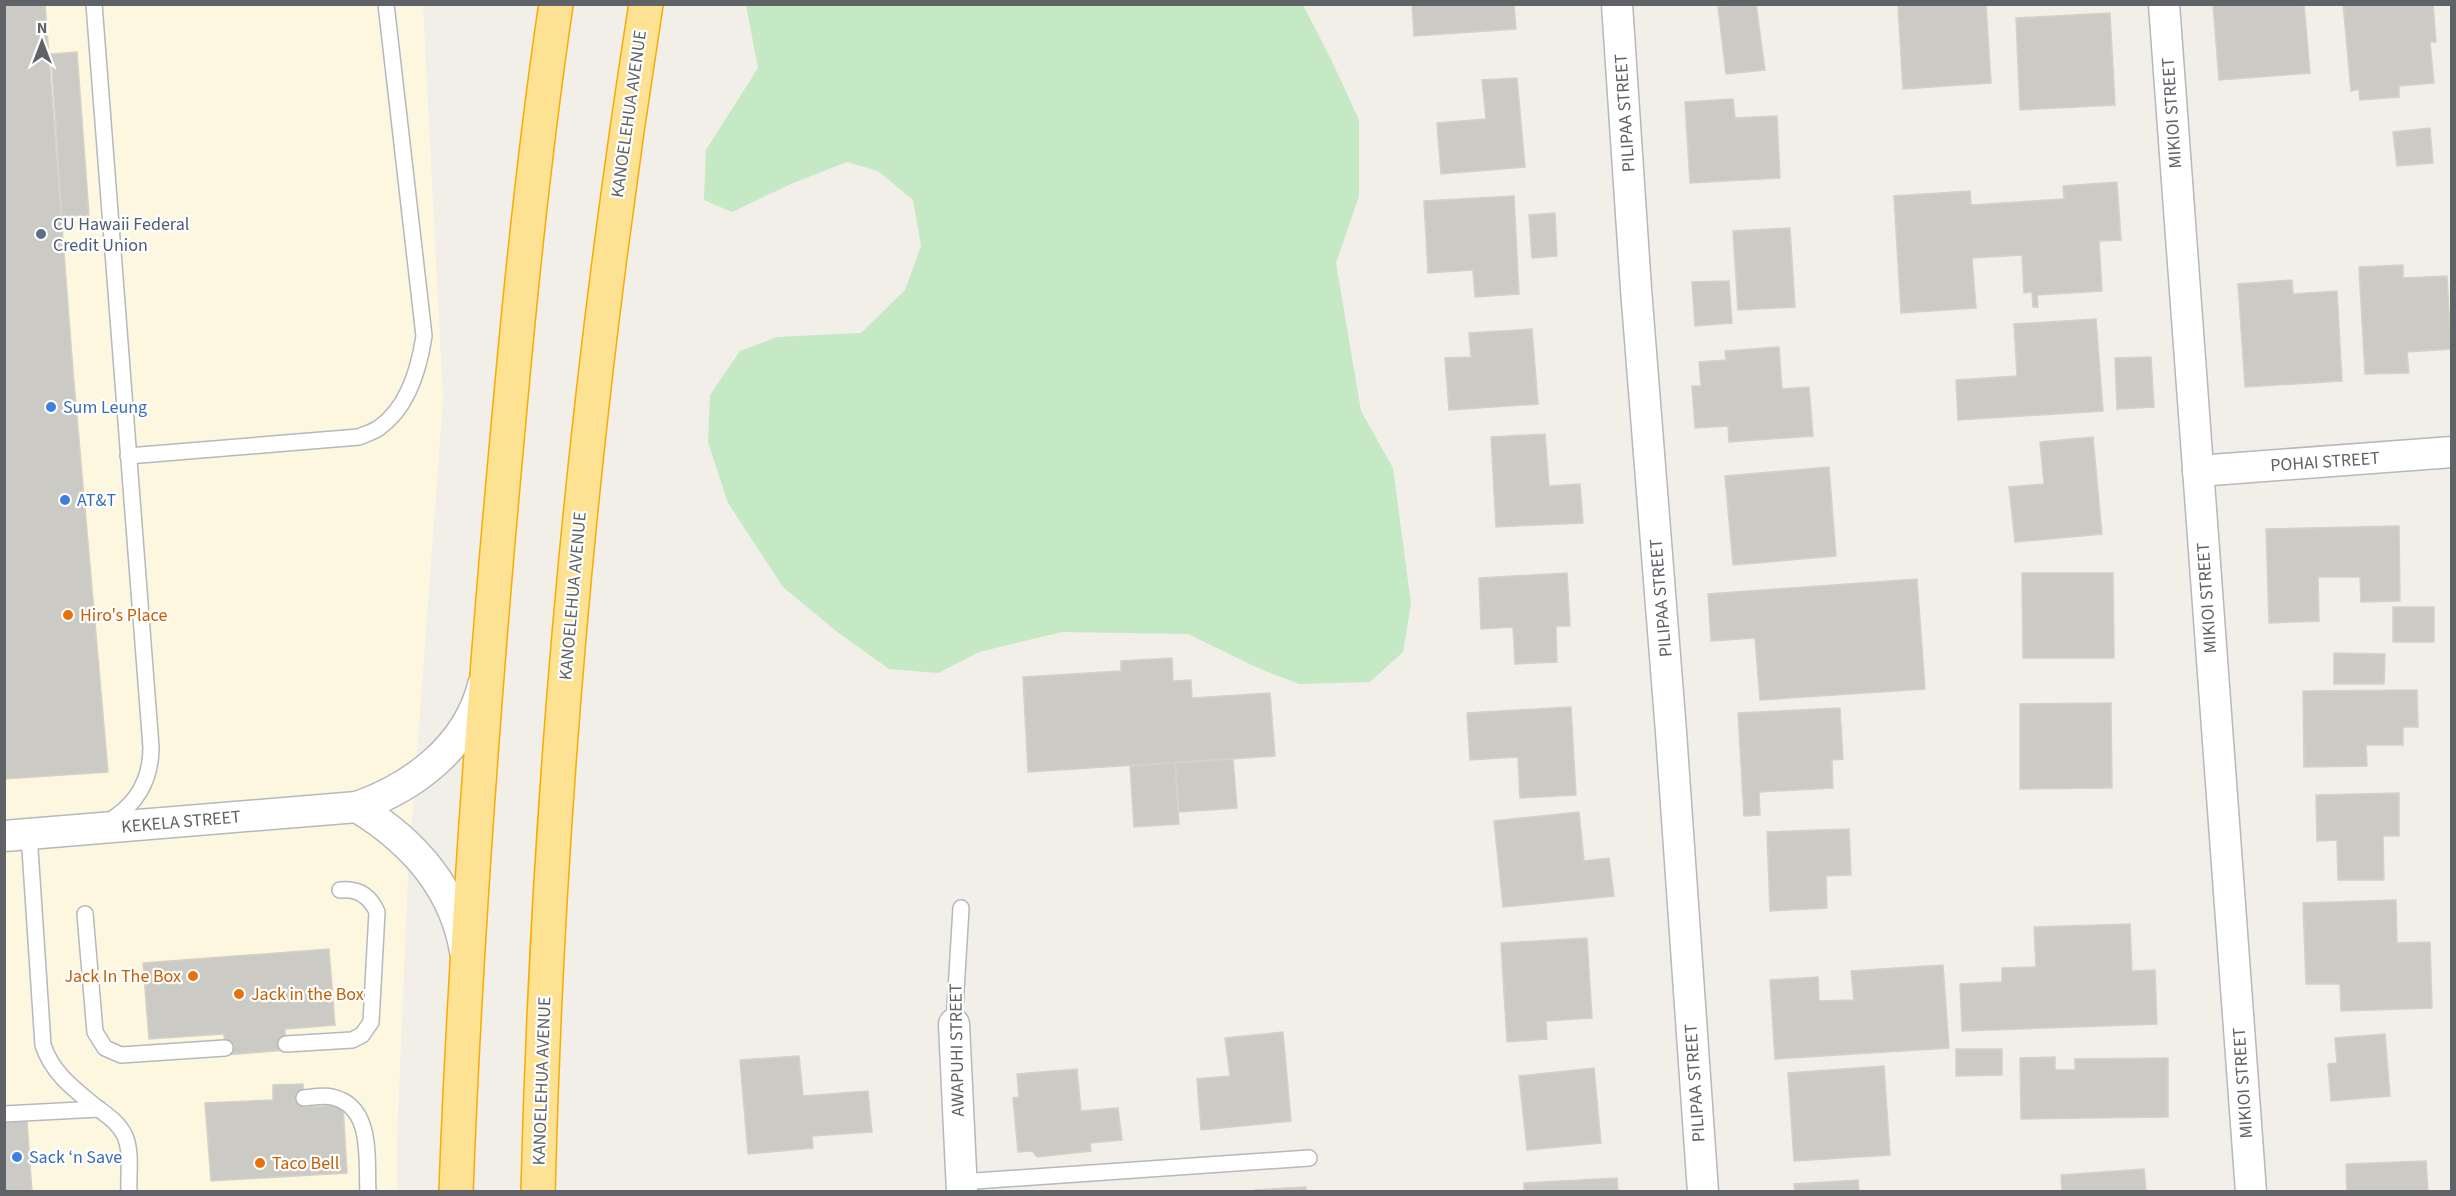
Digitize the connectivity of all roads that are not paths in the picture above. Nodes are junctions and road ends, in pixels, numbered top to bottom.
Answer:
1 (94, 4) edge
2 (386, 4) edge
3 (556, 4) edge
4 (646, 4) edge
5 (1617, 4) edge
6 (2164, 4) edge
7 (2451, 452) edge
8 (128, 456) junction
9 (2198, 471) junction
10 (487, 665) junction
11 (357, 807) junction
12 (82, 830) junction
13 (17, 835) edge
14 (340, 890) dead end
15 (961, 908) dead end
16 (85, 914) dead end
17 (468, 970) junction
18 (954, 1024) joint
19 (286, 1044) dead end
20 (225, 1048) dead end
21 (304, 1098) dead end
22 (99, 1109) junction
23 (4, 1114) edge
24 (1309, 1158) dead end
25 (962, 1187) edge
26 (129, 1191) edge
27 (368, 1191) edge
28 (456, 1191) edge
29 (538, 1191) edge
30 (1703, 1191) edge
31 (2251, 1191) edge

1 - 8 lane
2 - 8 lane
3 - 10 highway
4 - 29 highway, KANOELEHUA AVENUE
5 - 30 street, PILIPAA STREET
6 - 9 street, MIKIOI STREET
7 - 9 street, POHAI STREET
8 - 12 lane
9 - 31 street, MIKIOI STREET
10 - 11 street, KEKELA STREET
10 - 17 highway
11 - 12 street, KEKELA STREET
11 - 17 street
12 - 13 street, KEKELA STREET
13 - 22 lane
14 - 19 lane
15 - 18 lane, AWAPUHI STREET
16 - 20 lane
17 - 28 highway
18 - 25 street, AWAPUHI STREET
21 - 27 lane
22 - 23 lane
22 - 26 lane
24 - 25 lane

